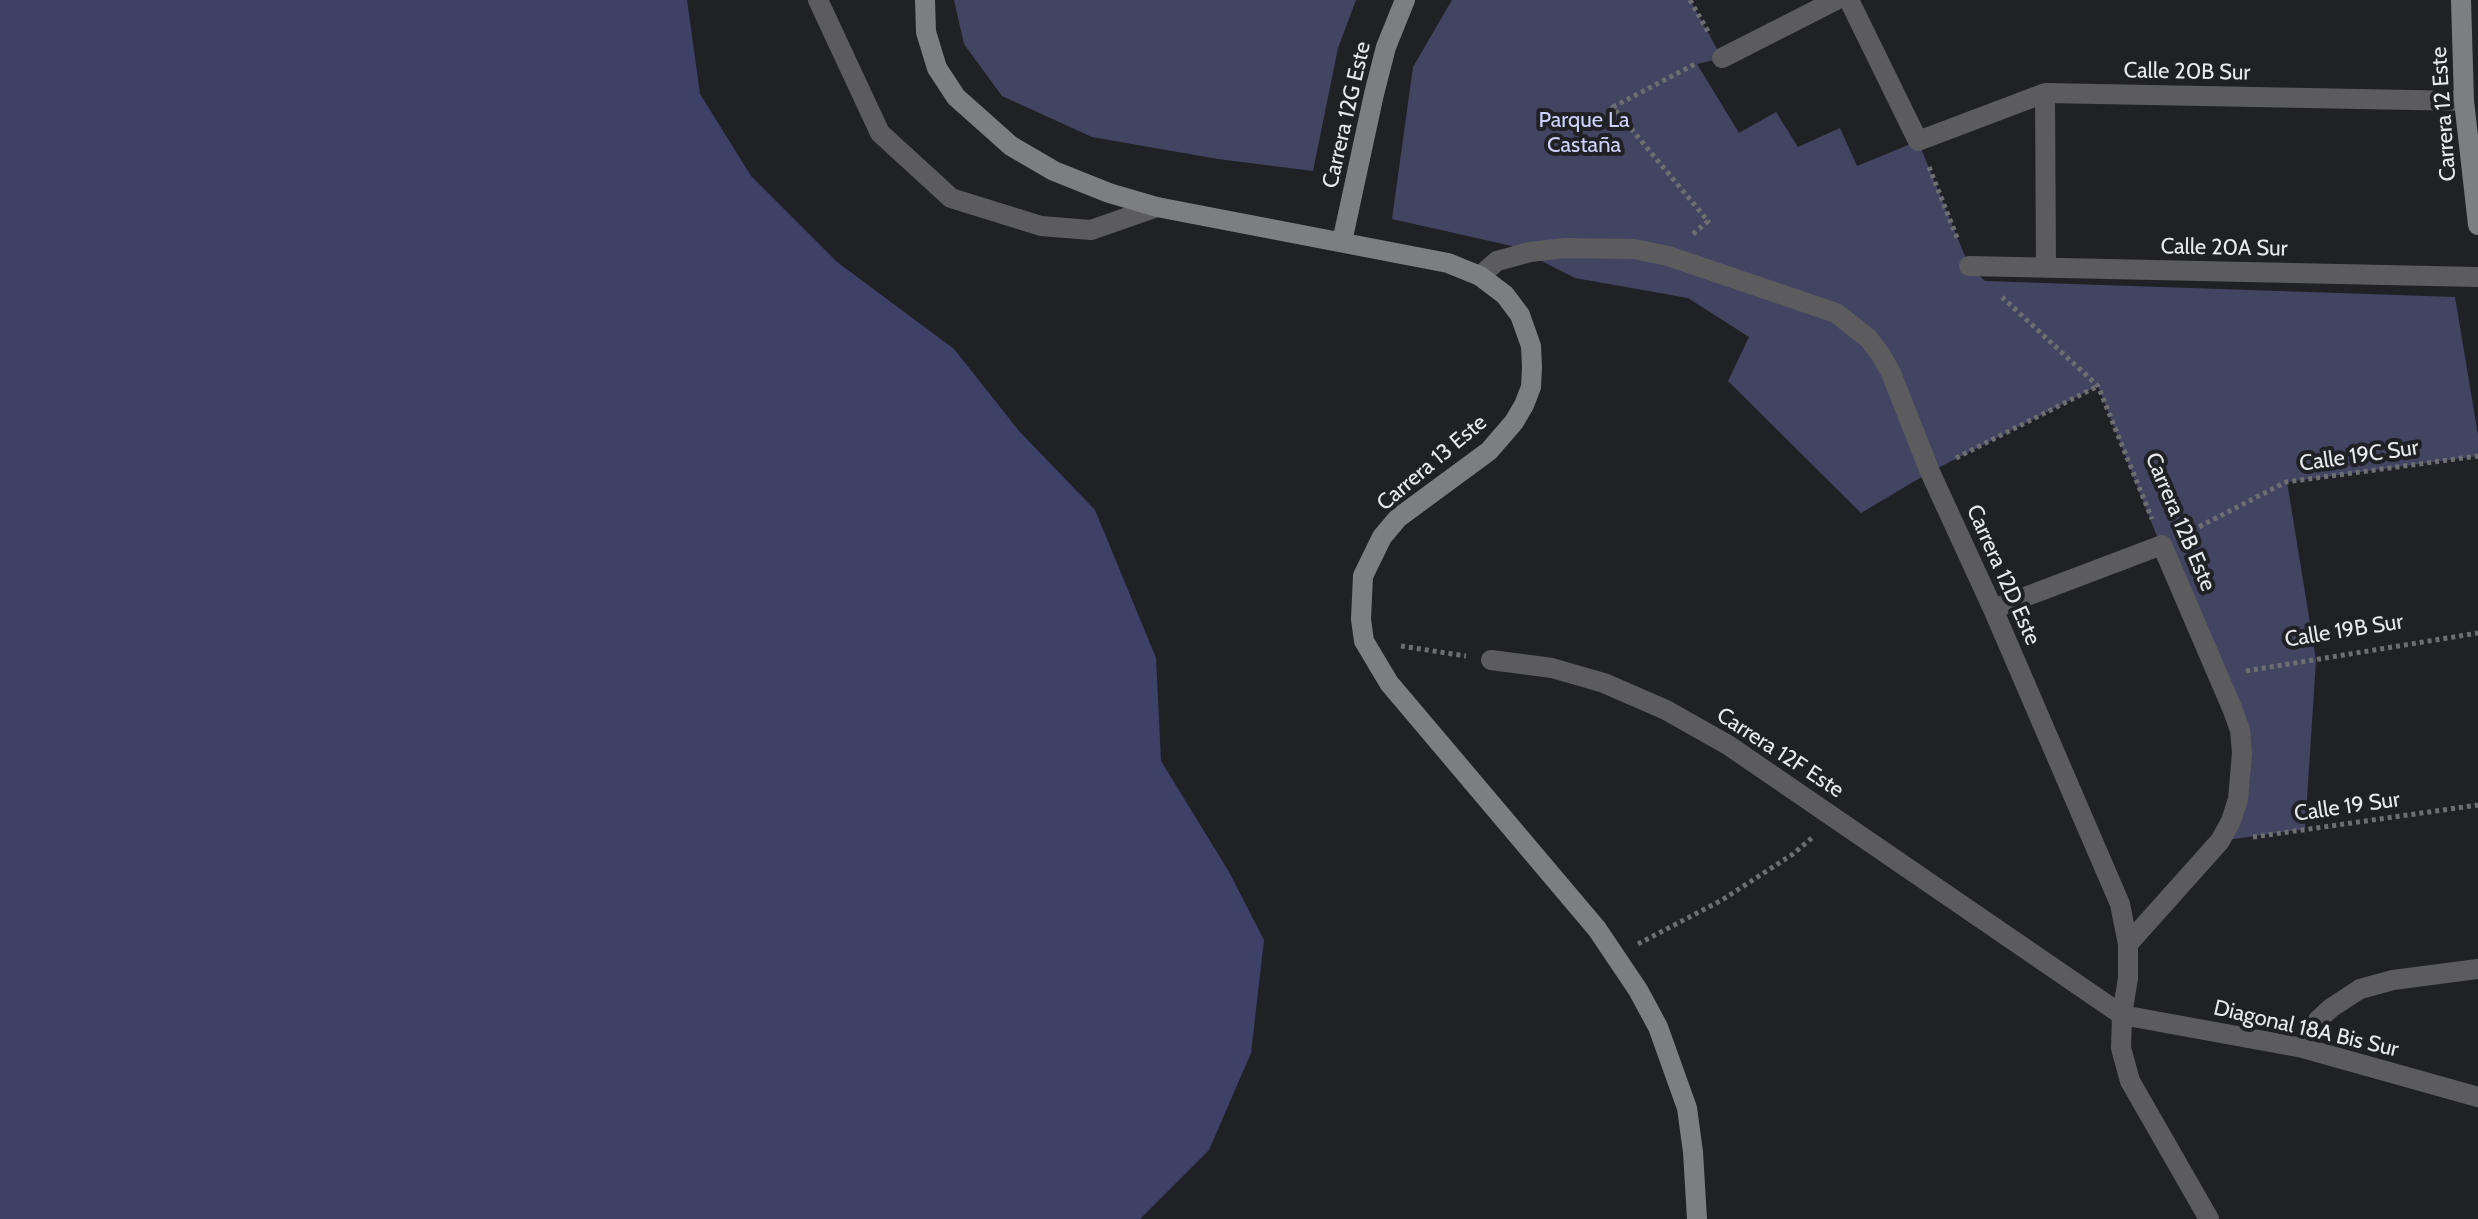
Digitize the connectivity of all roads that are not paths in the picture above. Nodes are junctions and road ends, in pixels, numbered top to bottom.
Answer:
1 (818, 0) edge
2 (925, 0) edge
3 (1405, 0) edge
4 (1836, 0) edge
5 (1849, 0) edge
6 (2461, 0) edge
7 (1722, 58) road end
8 (2045, 93) junction
9 (2464, 101) junction
10 (1157, 207) junction
11 (2478, 225) edge
12 (1342, 242) junction
13 (1969, 266) road end
14 (2046, 268) junction
15 (1480, 276) junction
16 (2478, 277) edge
17 (1993, 609) junction
18 (1491, 660) road end
19 (2128, 944) junction
20 (2478, 969) edge
21 (2122, 1015) junction
22 (2303, 1048) junction
23 (2478, 1097) edge
24 (1697, 1219) edge
25 (2209, 1219) edge

1 - 10 street
2 - 10 main road, Carrera 13 Este
3 - 12 main road, Carrera 12G Este
4 - 7 street
5 - 8 street, Calle 20B Sur
6 - 9 main road, Carrera 12 Este
8 - 9 street, Calle 20B Sur
8 - 14 street
9 - 11 main road, Carrera 12 Este
10 - 12 main road, Carrera 13 Este
12 - 15 main road, Carrera 13 Este
13 - 14 street, Calle 20A Sur
14 - 16 street, Calle 20A Sur
15 - 17 street, Carrera 12D Este
15 - 24 main road, Carrera 13 Este
17 - 19 street, Carrera 12D Este
17 - 19 street, Carrera 12B Este
18 - 21 street, Carrera 12F Este
19 - 21 street, Carrera 12D Este
20 - 22 street
21 - 22 street, Diagonal 18A Bis Sur
21 - 25 street, Carrera 12D Este
22 - 23 street, Diagonal 18A Bis Sur

